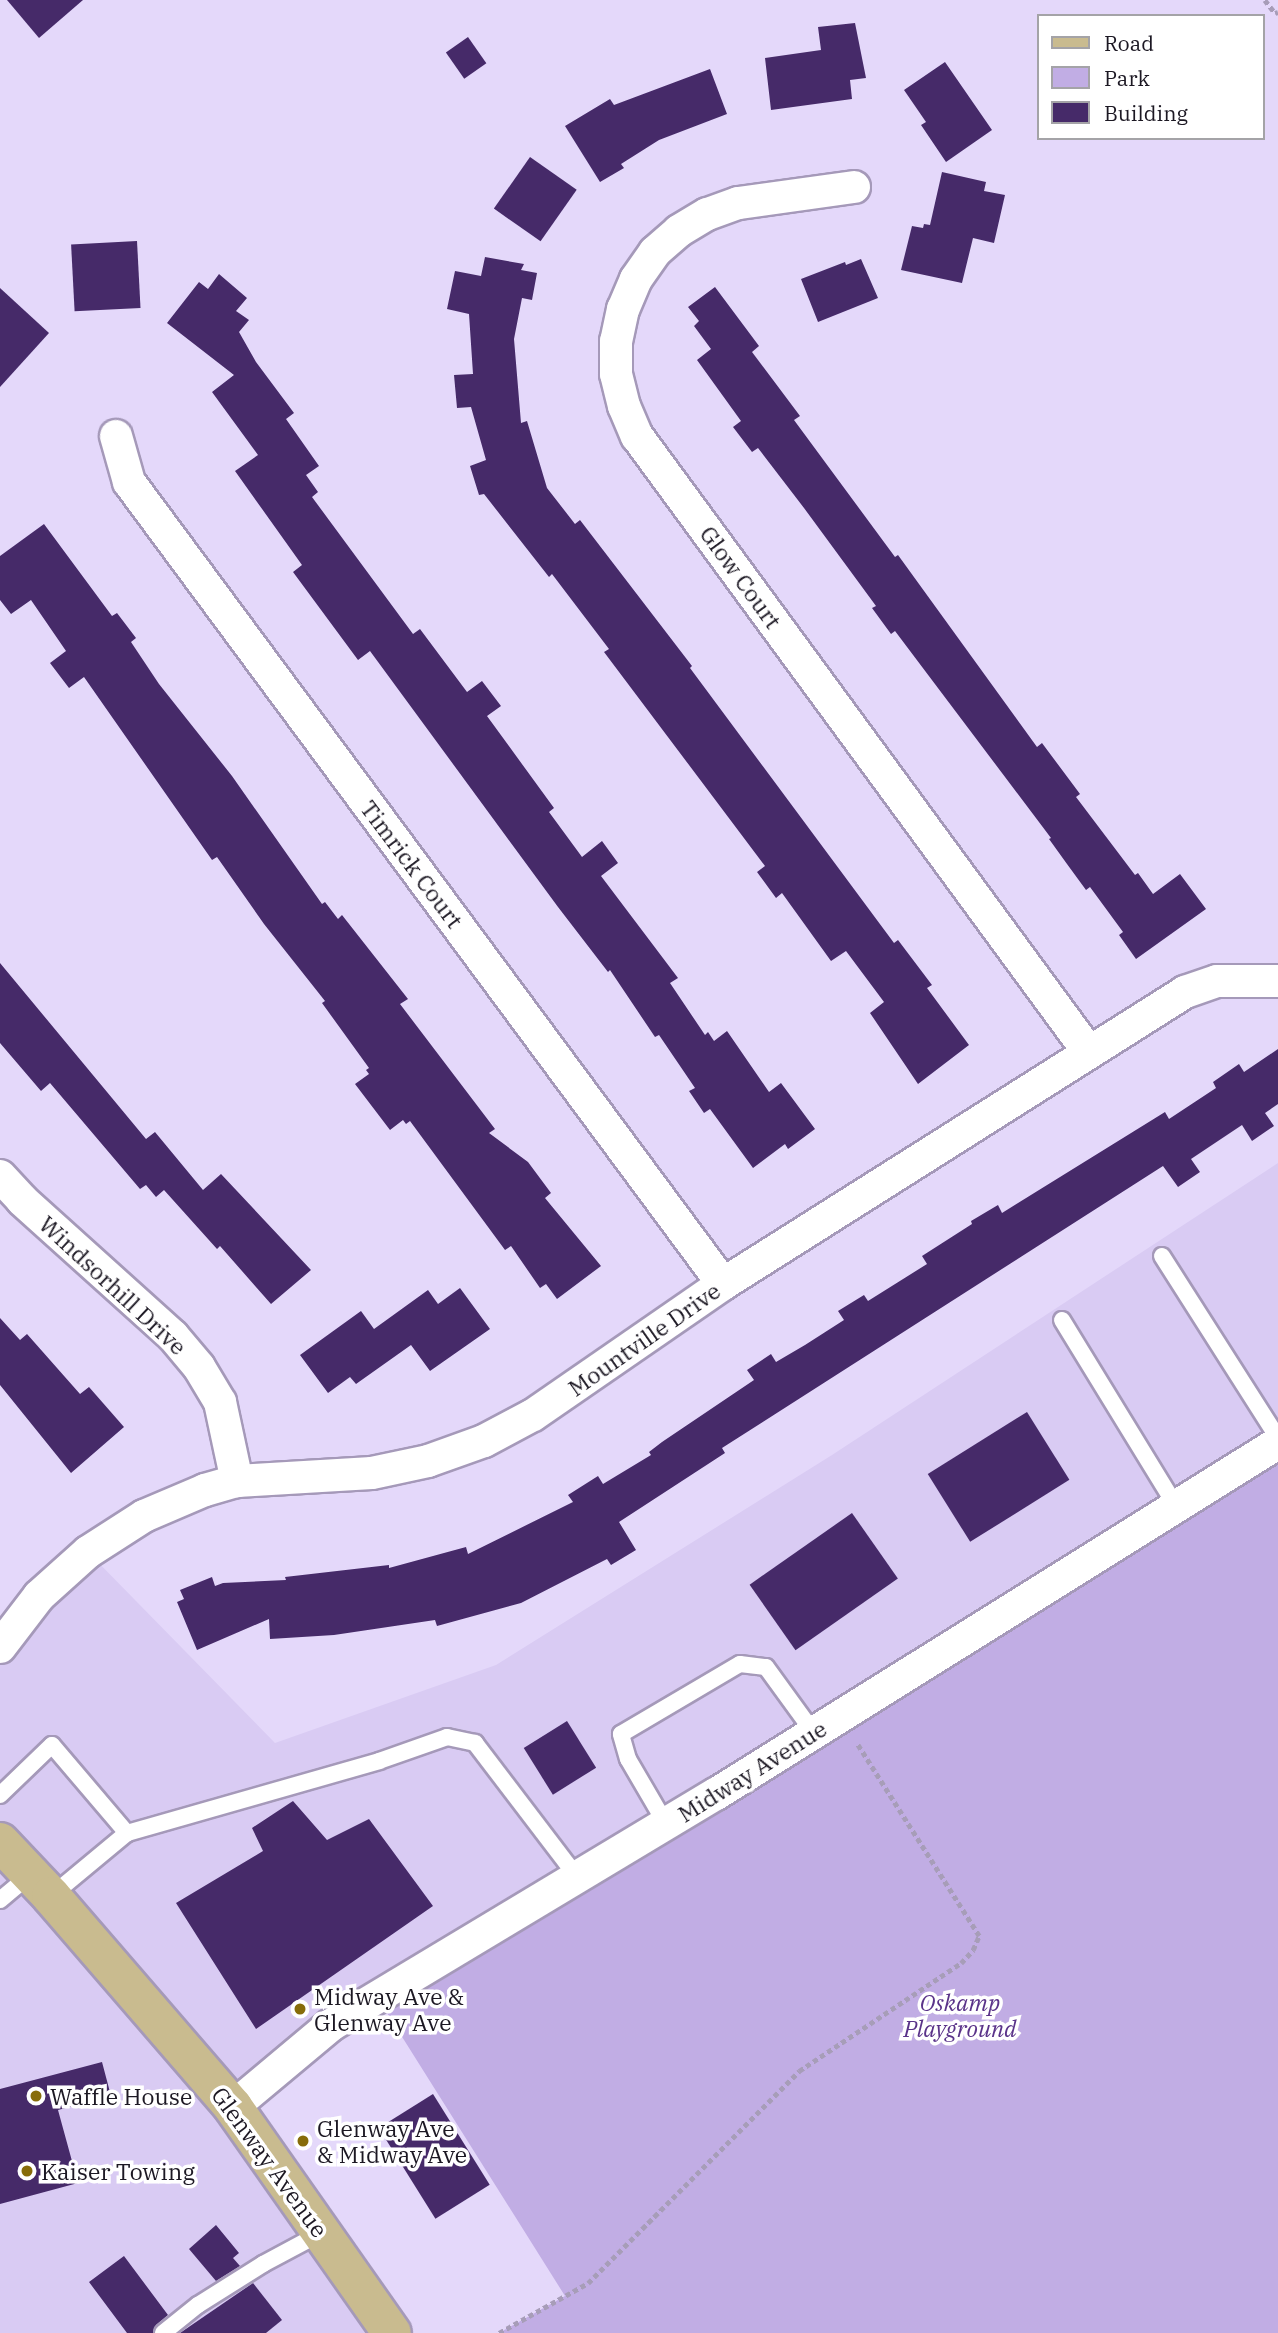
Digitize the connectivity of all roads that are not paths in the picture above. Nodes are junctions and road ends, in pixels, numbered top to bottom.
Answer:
1 (854, 187) dead end
2 (116, 436) dead end
3 (1278, 981) edge
4 (1088, 1051) junction
5 (0, 1176) edge
6 (1162, 1256) dead end
7 (723, 1283) junction
8 (1062, 1320) dead end
9 (1278, 1440) edge
10 (237, 1481) junction
11 (1176, 1506) junction
12 (0, 1647) edge
13 (826, 1725) junction
14 (0, 1795) edge
15 (666, 1824) junction
16 (127, 1833) junction
17 (0, 1842) edge
18 (577, 1877) junction
19 (41, 1885) junction
20 (0, 1900) edge
21 (233, 2107) junction
22 (321, 2232) junction
23 (163, 2333) edge
24 (392, 2333) edge

1 - 4 street, Glow Court
2 - 7 street, Timrick Court
3 - 4 street, Mountville Drive
4 - 7 street, Mountville Drive
5 - 10 street, Windsorhill Drive
6 - 9 lane
7 - 10 street, Mountville Drive
8 - 11 lane
9 - 11 street, Midway Avenue
10 - 12 street, Mountville Drive
11 - 13 street, Midway Avenue
13 - 15 street, Midway Avenue
13 - 15 lane
14 - 16 lane
15 - 18 street, Midway Avenue
16 - 18 lane
16 - 19 lane
17 - 19 main road, Glenway Avenue
18 - 21 street, Midway Avenue
19 - 20 lane
19 - 21 main road, Glenway Avenue
21 - 22 main road, Glenway Avenue
22 - 23 lane
22 - 24 main road, Glenway Avenue

